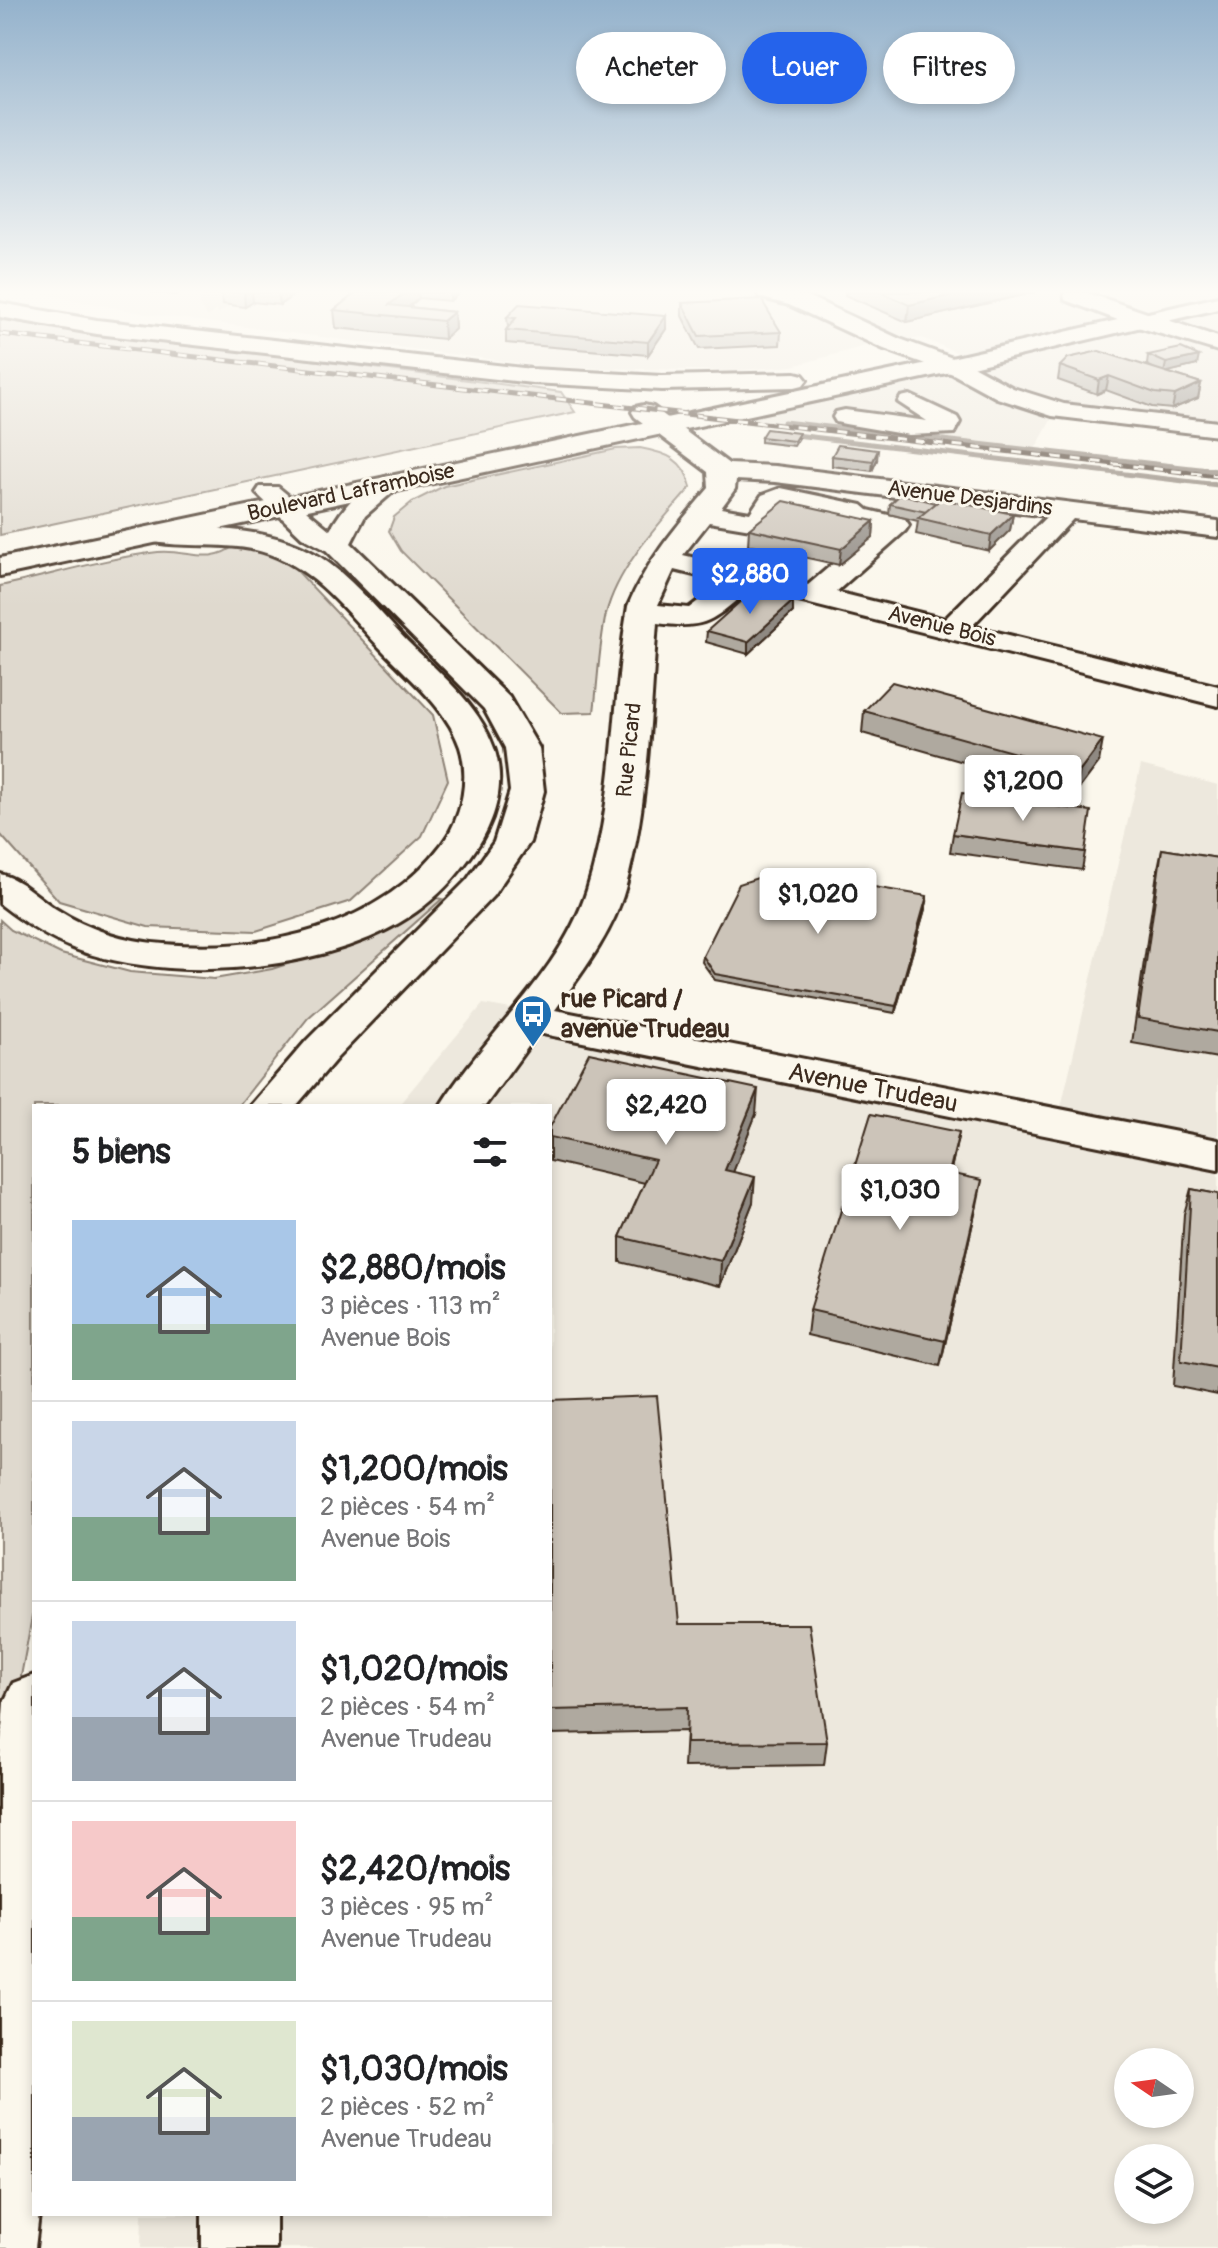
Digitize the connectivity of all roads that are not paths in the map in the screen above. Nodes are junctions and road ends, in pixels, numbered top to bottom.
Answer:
1 (618, 397) edge
2 (733, 397) edge
3 (775, 397) edge
4 (1017, 397) edge
5 (910, 402) dead end
6 (845, 417) dead end
7 (653, 419) junction
8 (1218, 429) edge
9 (727, 437) dead end
10 (688, 445) junction
11 (742, 464) junction
12 (389, 484) junction
13 (877, 487) junction
14 (276, 500) junction
15 (1064, 510) junction
16 (852, 511) junction
17 (704, 513) junction
18 (1218, 529) edge
19 (156, 534) junction
20 (336, 544) junction
21 (0, 552) edge
22 (666, 559) junction
23 (0, 567) edge
24 (747, 577) junction
25 (816, 594) junction
26 (642, 612) junction
27 (953, 628) junction
28 (1218, 696) edge
29 (0, 885) edge
30 (529, 1018) junction
31 (274, 1104) edge
32 (464, 1104) edge
33 (1218, 1155) edge
34 (32, 1734) edge
35 (239, 2216) edge
36 (0, 2243) edge
37 (239, 2248) edge

1 - 7 main road
2 - 7 main road, Boulevard Laframboise
3 - 7 main road, Boulevard Laframboise
4 - 8 main road
5 - 6 main road
7 - 10 main road
7 - 12 main road, Boulevard Laframboise
7 - 14 main road, Boulevard Laframboise
9 - 10 main road
10 - 11 main road
11 - 13 main road, Avenue Desjardins
11 - 17 main road, Rue Picard
12 - 14 main road, Boulevard Laframboise
12 - 20 main road
13 - 15 main road, Avenue Desjardins
13 - 16 main road
14 - 19 main road, Boulevard Laframboise
14 - 20 main road
14 - 21 main road, Boulevard Laframboise
15 - 18 main road, Avenue Desjardins
15 - 27 main road
16 - 17 main road
16 - 25 main road
17 - 22 main road, Rue Picard
19 - 23 main road, Boulevard Laframboise
19 - 29 main road
20 - 31 main road
22 - 24 main road, Avenue Bois
22 - 26 main road, Rue Picard
24 - 25 main road, Avenue Bois
24 - 26 main road
25 - 27 main road, Avenue Bois
26 - 30 main road, Rue Picard
27 - 28 main road, Avenue Bois
30 - 32 main road, Rue Picard
30 - 33 main road, Avenue Trudeau
34 - 36 main road
35 - 37 main road

